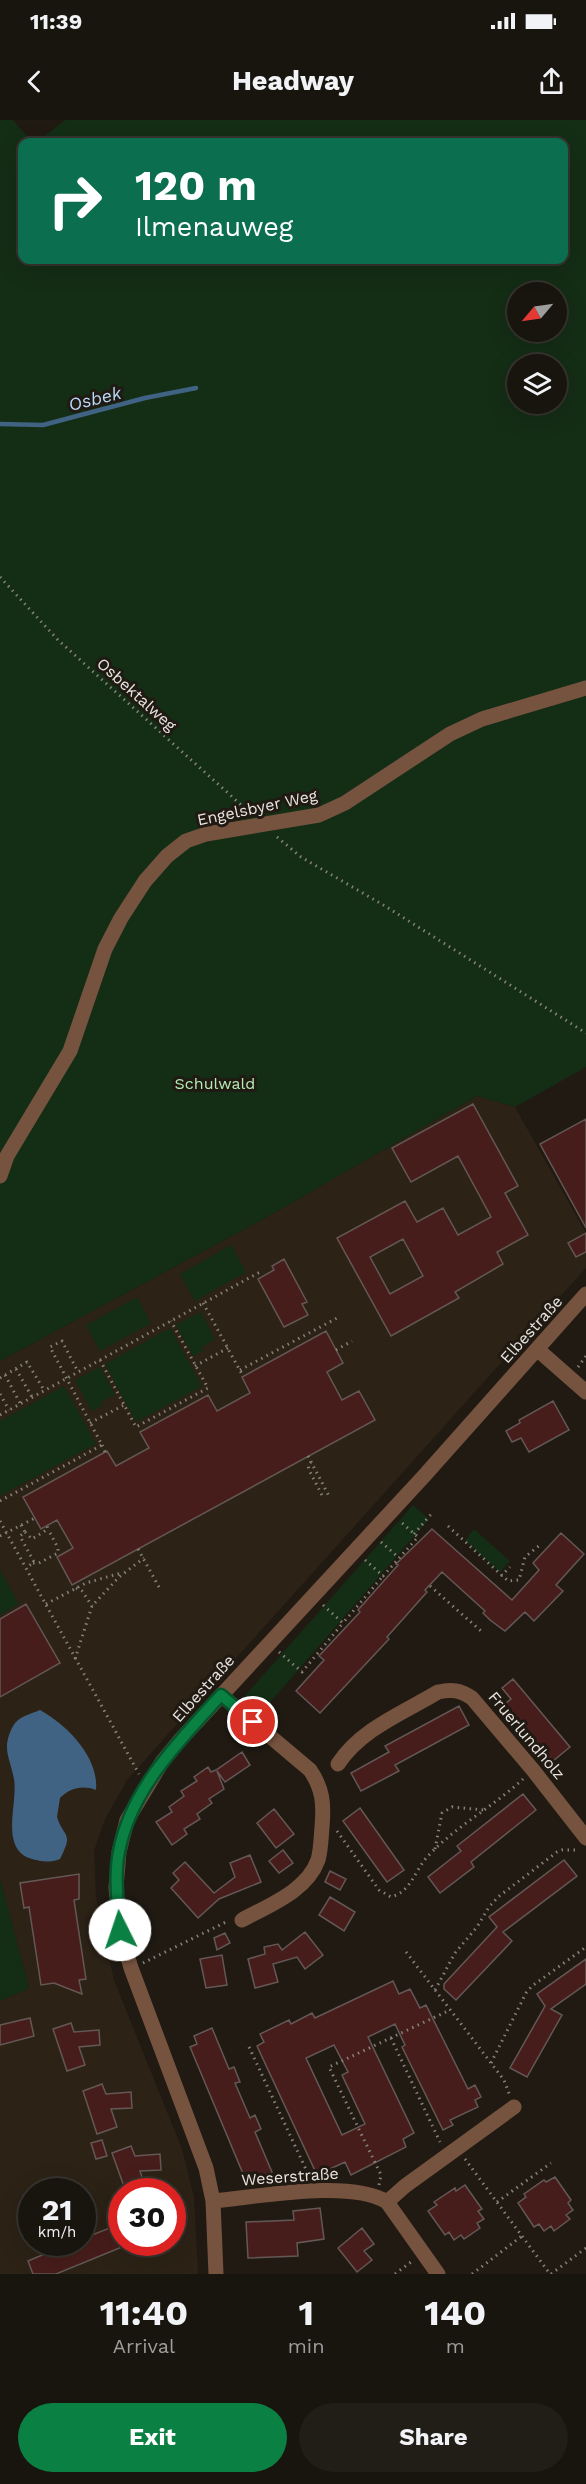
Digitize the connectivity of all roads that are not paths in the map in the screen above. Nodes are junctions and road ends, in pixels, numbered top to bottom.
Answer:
1 (586, 688) edge
2 (0, 1176) edge
3 (586, 1294) edge
4 (537, 1349) junction
5 (586, 1392) edge
6 (221, 1695) junction
7 (338, 1764) dead end
8 (583, 1844) edge
9 (242, 1920) road end
10 (514, 2107) road end
11 (382, 2199) junction
12 (213, 2201) junction
13 (216, 2274) edge
14 (438, 2274) edge

1 - 2 street, Engelsbyer Weg
3 - 4 street, Elbestraße
4 - 5 street
4 - 6 street, Elbestraße
6 - 9 street
6 - 12 street, Elbestraße
7 - 8 street, Fruerlundholz
10 - 11 street
11 - 12 street, Weserstraße
11 - 14 street
12 - 13 street, Elbestraße

